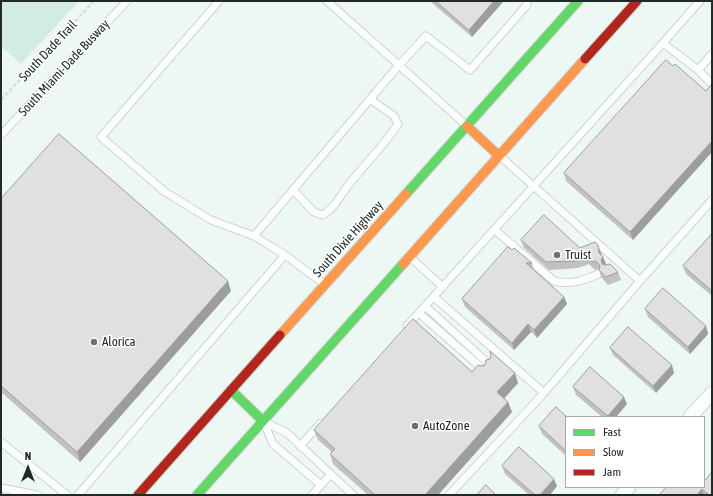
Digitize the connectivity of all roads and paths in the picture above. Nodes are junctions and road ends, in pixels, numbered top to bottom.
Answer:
1 (94, 1) edge
2 (127, 1) edge
3 (219, 1) edge
4 (327, 1) edge
5 (527, 1) edge
6 (578, 1) edge
7 (637, 1) edge
8 (700, 1) edge
9 (663, 43) junction
10 (712, 54) edge
11 (399, 65) junction
12 (698, 70) junction
13 (712, 84) edge
14 (370, 99) junction
15 (1, 100) edge
16 (467, 126) junction
17 (1, 135) edge
18 (499, 156) junction
19 (534, 186) junction
20 (293, 190) junction
21 (712, 200) edge
22 (494, 230) junction
23 (254, 236) junction
24 (285, 255) junction
25 (410, 257) junction
26 (598, 274) edge
27 (640, 281) junction
28 (325, 285) junction
29 (443, 287) junction
30 (434, 297) junction
31 (425, 306) junction
32 (419, 313) junction
33 (404, 330) edge
34 (231, 390) junction
35 (544, 393) junction
36 (712, 393) edge
37 (691, 416) edge
38 (326, 417) edge
39 (263, 421) junction
40 (1, 442) edge
41 (300, 446) junction
42 (330, 474) junction
43 (321, 485) junction
44 (1, 488) edge
45 (38, 495) edge
46 (67, 495) edge
47 (78, 495) edge
48 (138, 495) edge
49 (197, 495) edge
50 (312, 495) edge
51 (353, 495) edge
52 (449, 495) edge

1 - 15 path, South Dade Trail
2 - 17 lane, South Miami-Dade Busway
3 - 23 lane
4 - 11 lane
5 - 11 lane
6 - 16 highway, South Dixie Highway
7 - 18 highway
8 - 9 lane
9 - 12 lane
9 - 19 lane
10 - 12 lane
11 - 14 lane
11 - 16 lane
12 - 13 lane
14 - 20 lane
14 - 20 lane
16 - 18 highway
16 - 28 highway, South Dixie Highway
18 - 19 lane
18 - 25 highway
19 - 22 lane
19 - 27 lane
20 - 23 lane
21 - 27 lane
22 - 26 lane
22 - 29 lane
23 - 24 lane
24 - 28 lane
24 - 47 lane
25 - 29 lane
25 - 39 highway
27 - 35 lane
28 - 34 highway, South Dixie Highway
29 - 30 lane
30 - 31 lane
30 - 35 lane
31 - 32 lane
31 - 32 lane
32 - 33 lane
34 - 39 highway
34 - 48 highway, South Dixie Highway
35 - 52 lane
36 - 37 street
38 - 41 lane
39 - 41 lane
39 - 43 lane
39 - 49 highway
40 - 46 lane
41 - 42 lane
42 - 43 lane
42 - 51 lane
43 - 50 lane
44 - 45 lane

